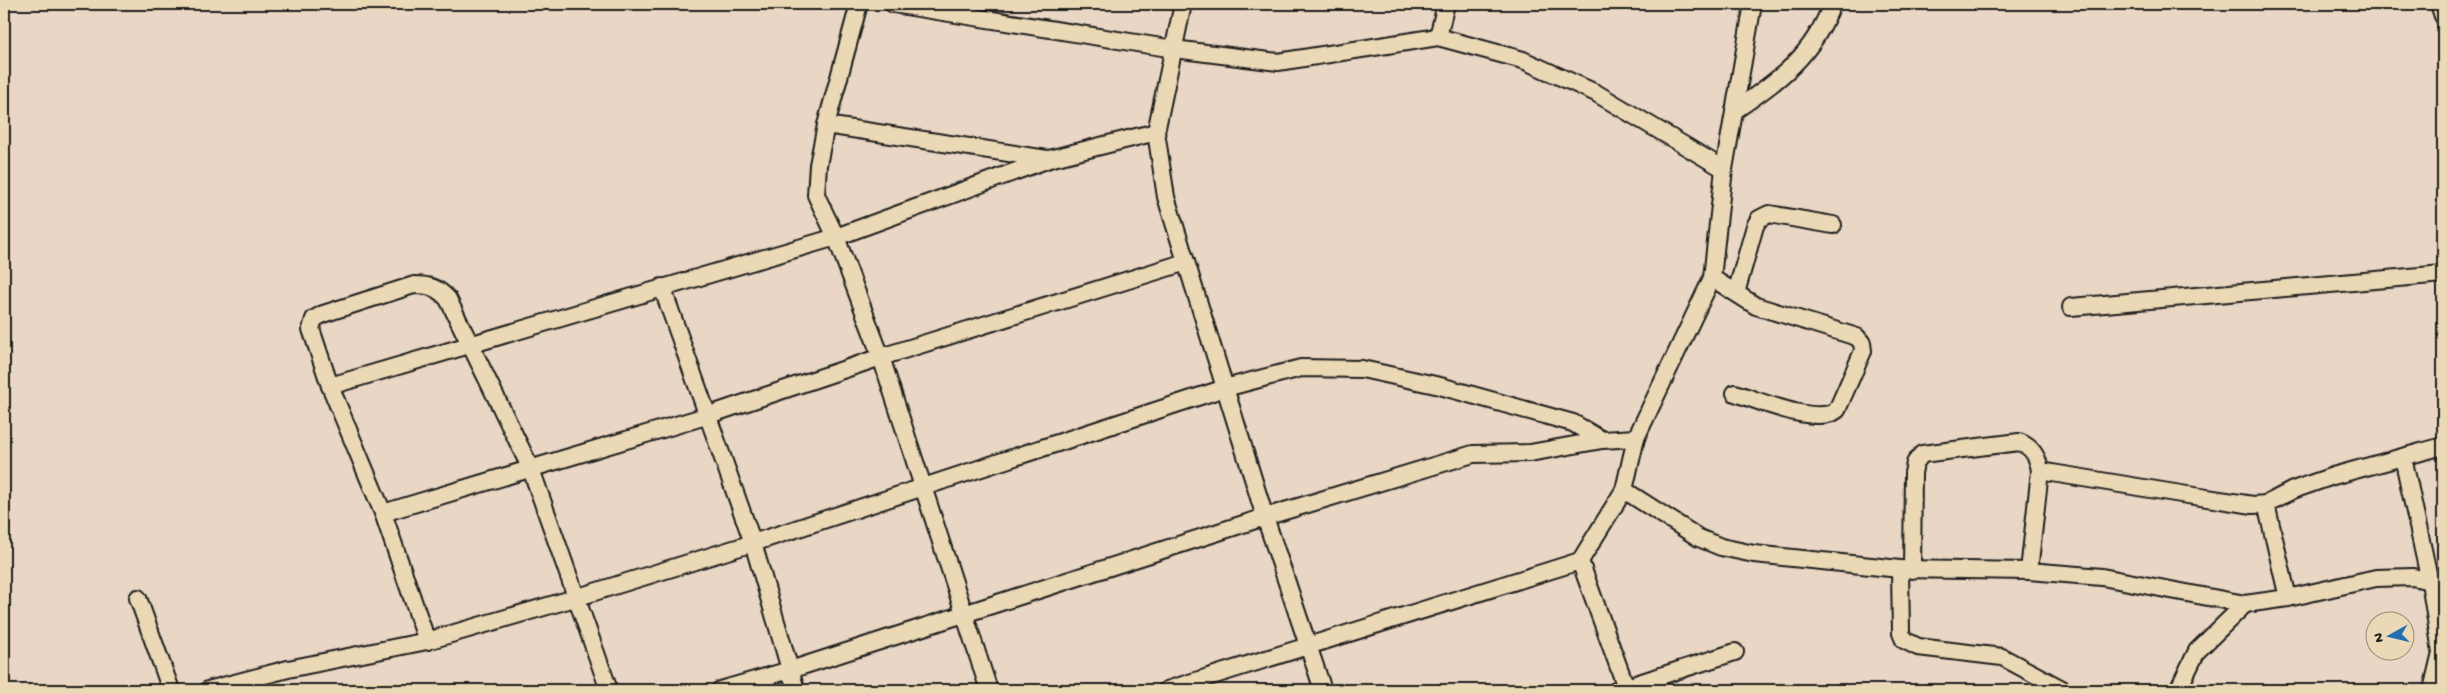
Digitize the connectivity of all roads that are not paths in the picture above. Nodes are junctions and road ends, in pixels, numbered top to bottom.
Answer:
1 (859, 4) edge
2 (893, 4) edge
3 (1183, 4) edge
4 (1446, 4) edge
5 (1753, 4) edge
6 (1832, 4) edge
7 (2439, 4) edge
8 (2443, 16) edge
9 (1438, 37) junction
10 (1174, 49) junction
11 (1734, 111) junction
12 (826, 125) junction
13 (1156, 132) junction
14 (1049, 159) junction
15 (1724, 169) junction
16 (1833, 225) dead end
17 (836, 237) junction
18 (1186, 262) junction
19 (2443, 274) edge
20 (1712, 278) junction
21 (662, 287) junction
22 (1736, 293) junction
23 (2072, 307) dead end
24 (471, 345) junction
25 (881, 357) junction
26 (330, 386) junction
27 (1225, 388) junction
28 (1735, 393) dead end
29 (706, 416) junction
30 (1636, 438) junction
31 (1602, 440) junction
32 (2443, 446) edge
33 (2403, 457) junction
34 (531, 469) junction
35 (2040, 471) junction
36 (924, 486) junction
37 (1624, 490) junction
38 (2266, 504) junction
39 (383, 513) junction
40 (1265, 517) junction
41 (753, 543) junction
42 (1580, 561) junction
43 (1906, 570) junction
44 (2029, 570) junction
45 (2437, 583) edge
46 (138, 598) dead end
47 (575, 598) junction
48 (2288, 598) junction
49 (2245, 604) junction
50 (965, 615) junction
51 (427, 641) junction
52 (1309, 644) junction
53 (1736, 652) dead end
54 (790, 670) junction
55 (1624, 689) edge
56 (171, 690) edge
57 (208, 690) edge
58 (609, 690) edge
59 (720, 690) edge
60 (796, 690) edge
61 (988, 690) edge
62 (1166, 690) edge
63 (1323, 690) edge
64 (2064, 690) edge
65 (2178, 690) edge
66 (2432, 690) edge

1 - 12 street
2 - 10 street
3 - 10 street
4 - 9 street
5 - 11 street
6 - 11 street
7 - 8 street
9 - 10 street
9 - 15 street
10 - 13 street
11 - 15 street
12 - 14 street
12 - 17 street
13 - 14 street
13 - 18 street
14 - 17 street
15 - 20 street
16 - 22 street
17 - 21 street
17 - 25 street
18 - 25 street
18 - 27 street
19 - 23 street
20 - 22 street
20 - 30 street
21 - 24 street
21 - 29 street
22 - 28 street
24 - 26 street
24 - 26 street
24 - 34 street
25 - 29 street
25 - 36 street
26 - 39 street
27 - 31 street
27 - 36 street
27 - 40 street
29 - 34 street
29 - 41 street
30 - 31 street
30 - 37 street
31 - 40 street
32 - 33 street
33 - 38 street
33 - 45 street
34 - 39 street
34 - 47 street
35 - 38 street
35 - 43 street
35 - 44 street
36 - 41 street
36 - 50 street
37 - 42 street
37 - 43 street
38 - 48 street
39 - 51 street
40 - 50 street
40 - 52 street
41 - 47 street
41 - 54 street
42 - 52 street
42 - 55 street
43 - 44 street
43 - 64 street
44 - 49 street
45 - 48 street
45 - 66 street
46 - 56 street
47 - 51 street
47 - 58 street
48 - 49 street
49 - 65 street
50 - 54 street
50 - 61 street
51 - 57 street
52 - 62 street
52 - 63 street
53 - 55 street
54 - 59 street
54 - 60 street

